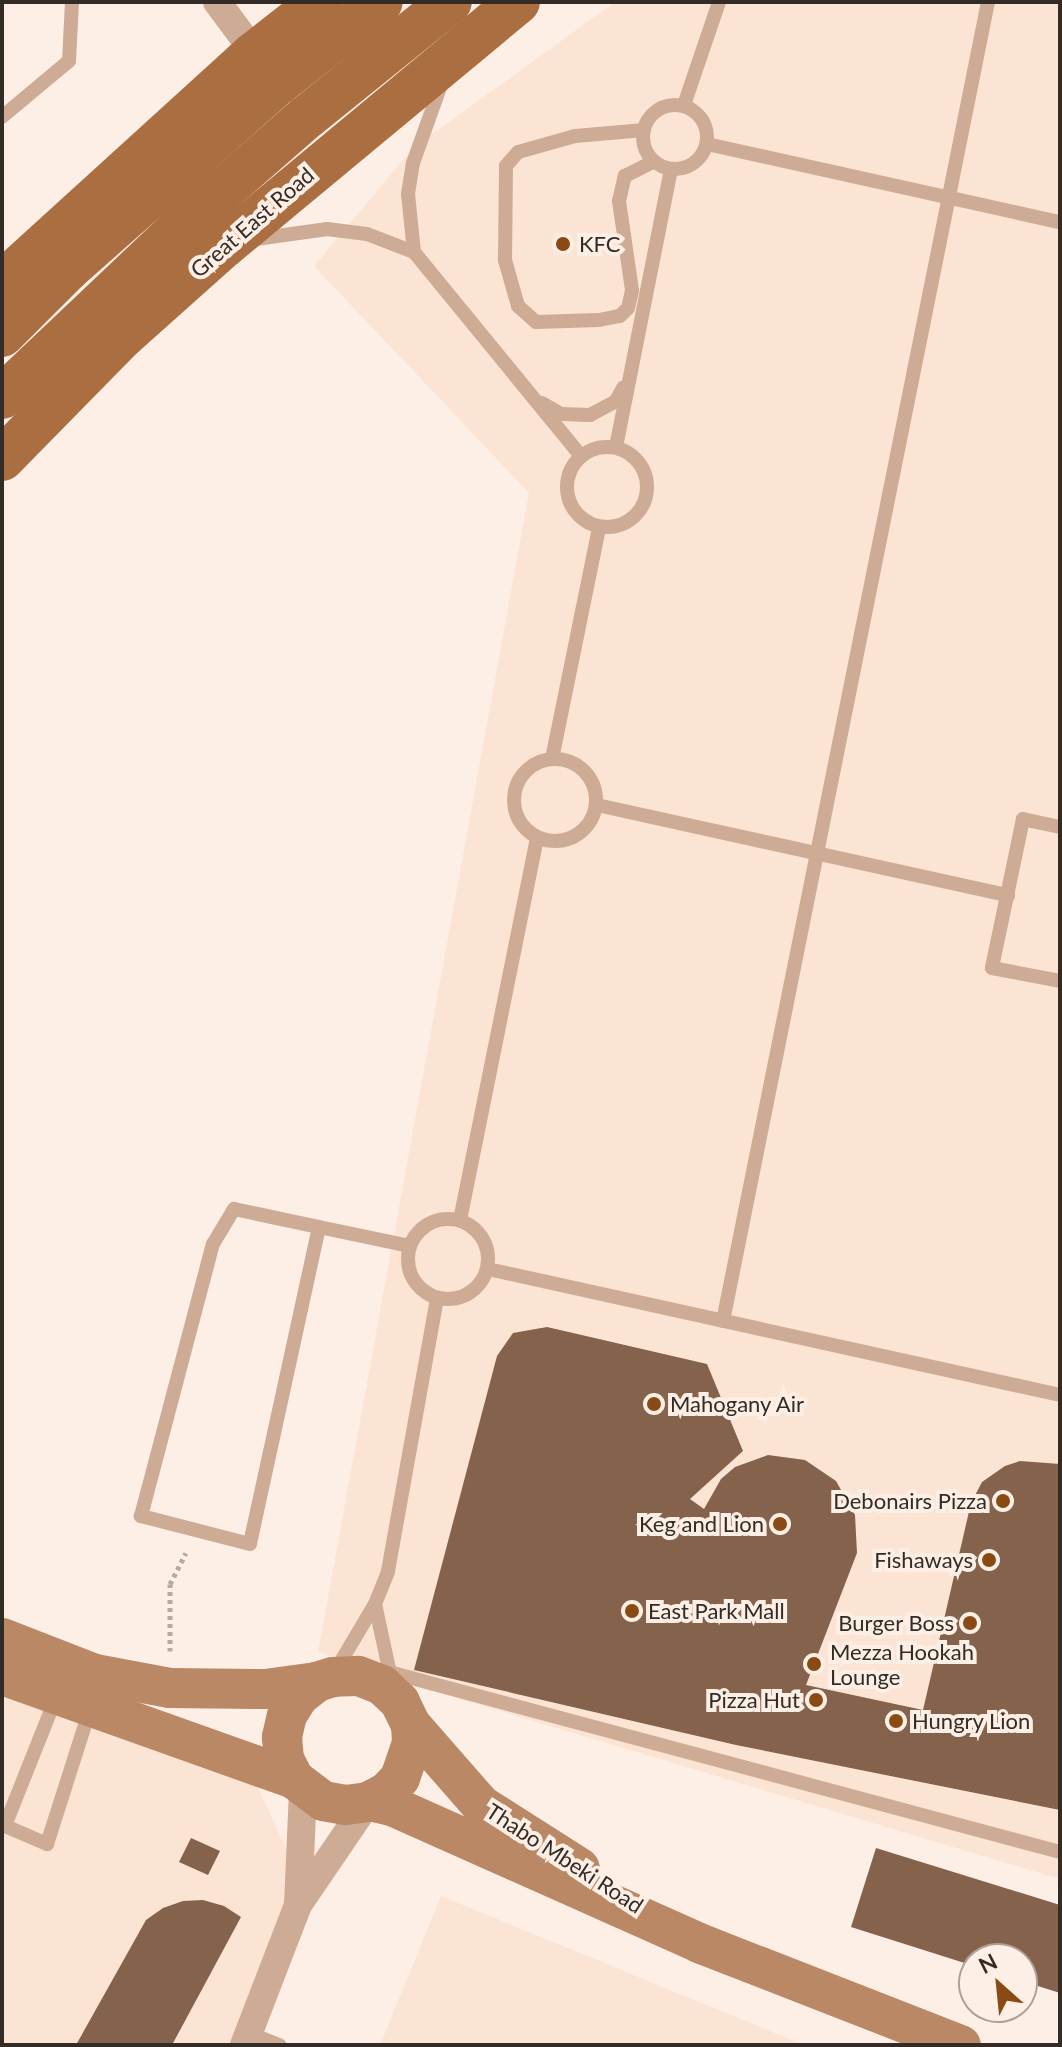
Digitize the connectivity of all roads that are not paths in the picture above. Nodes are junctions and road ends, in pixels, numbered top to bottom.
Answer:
1 (72, 2) edge
2 (217, 2) edge
3 (320, 2) edge
4 (381, 2) edge
5 (450, 2) edge
6 (518, 2) edge
7 (719, 2) edge
8 (988, 2) edge
9 (454, 52) junction
10 (255, 53) junction
11 (684, 105) junction
12 (2, 117) edge
13 (644, 130) junction
14 (707, 144) junction
15 (653, 162) junction
16 (671, 170) junction
17 (949, 197) junction
18 (1060, 222) edge
19 (224, 246) junction
20 (414, 252) junction
21 (2, 283) edge
22 (2, 335) edge
23 (630, 375) junction
24 (2, 397) edge
25 (534, 399) junction
26 (616, 447) junction
27 (581, 456) junction
28 (2, 459) edge
29 (599, 527) junction
30 (552, 759) junction
31 (597, 805) junction
32 (1060, 827) edge
33 (537, 838) junction
34 (818, 852) junction
35 (1008, 895) junction
36 (1060, 981) edge
37 (460, 1220) junction
38 (319, 1227) junction
39 (409, 1246) junction
40 (488, 1269) junction
41 (437, 1298) junction
42 (723, 1321) junction
43 (1060, 1395) edge
44 (375, 1604) junction
45 (2, 1638) edge
46 (2, 1675) edge
47 (325, 1680) junction
48 (400, 1700) junction
49 (74, 1701) junction
50 (299, 1784) junction
51 (369, 1801) junction
52 (1060, 1852) edge
53 (298, 1905) junction
54 (699, 1943) junction
55 (246, 2039) edge
56 (938, 2041) edge
57 (280, 2045) edge

1 - 12 lane
2 - 10 street
3 - 10 main road
4 - 22 main road
5 - 24 main road, Great East Road
6 - 9 main road, Great East Road
7 - 11 lane
8 - 17 lane
9 - 19 main road, Great East Road
9 - 20 lane
10 - 21 main road
11 - 13 lane
11 - 14 lane
13 - 15 lane
13 - 15 lane
14 - 16 lane
14 - 17 lane
15 - 16 lane
16 - 23 lane
17 - 18 lane
17 - 34 lane
19 - 20 lane
19 - 28 main road, Great East Road
20 - 25 lane
23 - 25 lane
23 - 26 lane
25 - 27 lane
26 - 27 lane
26 - 29 lane
27 - 29 lane
29 - 30 lane
30 - 31 lane
30 - 33 lane
31 - 33 lane
31 - 34 lane
32 - 35 lane
33 - 37 lane
34 - 35 lane
34 - 42 lane
35 - 36 lane
37 - 39 lane
37 - 40 lane
38 - 38 lane
38 - 39 lane
39 - 41 lane
40 - 41 lane
40 - 42 lane
41 - 44 lane
42 - 43 lane
44 - 47 lane
44 - 48 lane
45 - 47 main road, Thabo Mbeki Road
46 - 49 main road, Thabo Mbeki Road
47 - 48 main road, Thabo Mbeki Road
47 - 50 main road
48 - 51 main road
48 - 52 lane
48 - 54 main road, Thabo Mbeki Road
49 - 49 lane
49 - 50 main road, Thabo Mbeki Road
50 - 51 main road, Thabo Mbeki Road
50 - 53 street
51 - 53 street
51 - 54 main road, Thabo Mbeki Road
53 - 55 street
54 - 56 main road, Thabo Mbeki Road
55 - 57 lane

